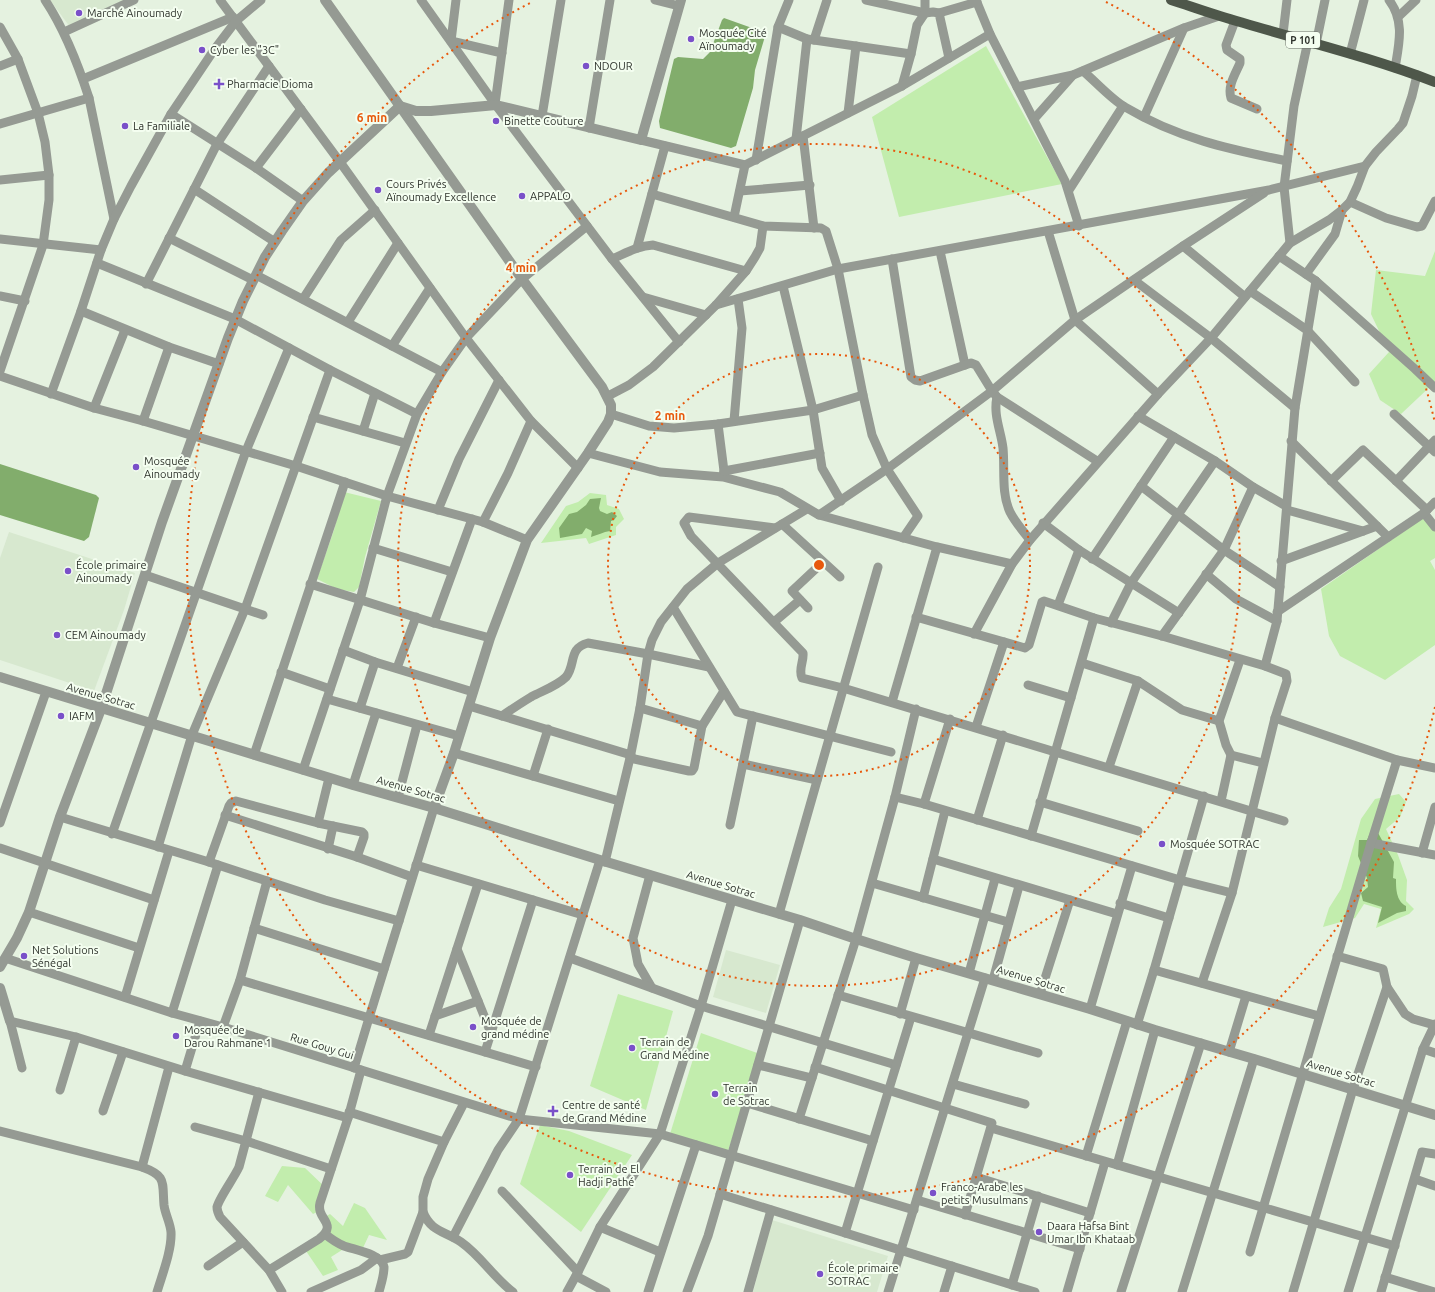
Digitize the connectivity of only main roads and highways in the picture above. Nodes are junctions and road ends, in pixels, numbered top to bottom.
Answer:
1 (1171, 0) edge
2 (1435, 82) edge

1 - 2 main road, P 101

